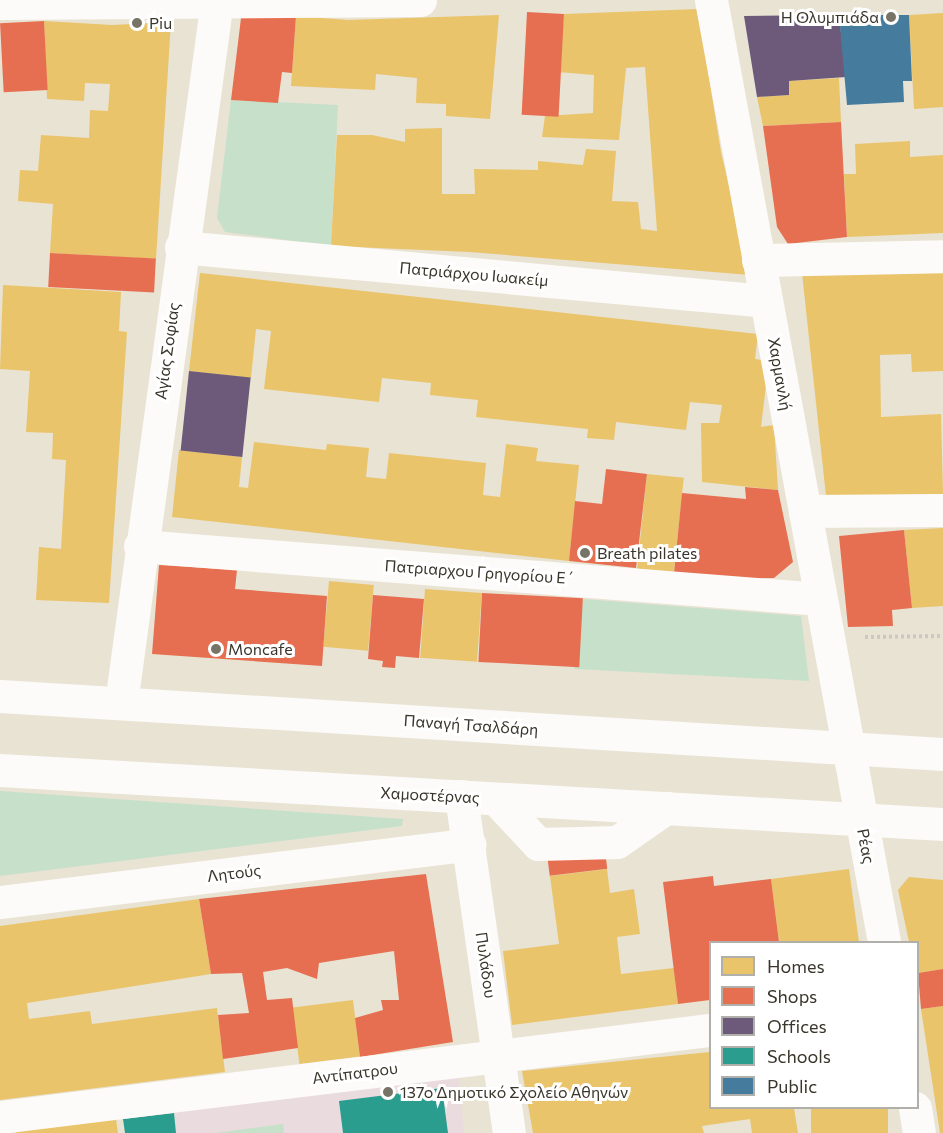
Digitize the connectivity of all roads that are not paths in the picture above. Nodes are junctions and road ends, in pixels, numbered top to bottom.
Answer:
1 (420, 0) edge
2 (711, 0) edge
3 (79, 1) edge
4 (217, 1) edge
5 (0, 3) edge
6 (181, 247) junction
7 (943, 256) edge
8 (758, 260) junction
9 (766, 301) junction
10 (943, 510) edge
11 (805, 512) junction
12 (140, 546) junction
13 (821, 598) junction
14 (0, 696) edge
15 (121, 703) junction
16 (849, 748) junction
17 (943, 754) edge
18 (0, 770) edge
19 (461, 796) junction
20 (861, 819) junction
21 (943, 824) edge
22 (468, 844) junction
23 (0, 902) edge
24 (884, 941) edge
25 (709, 1030) edge
26 (498, 1056) junction
27 (915, 1109) edge
28 (0, 1117) edge
29 (509, 1133) edge
30 (919, 1133) edge

1 - 4 street
2 - 8 street, Χαρμανλή
3 - 4 street
3 - 5 street
4 - 6 street, Αγίας Σοφίας
6 - 9 street, Πατριάρχου Ιωακείμ
6 - 12 street, Αγίας Σοφίας
7 - 8 street
8 - 9 street, Χαρμανλή
9 - 11 street, Χαρμανλή
10 - 11 street
11 - 13 street, Χαρμανλή
12 - 13 street, Πατριαρχου Γρηγορίου Ε΄
12 - 15 street, Αγίας Σοφίας
13 - 16 street, Χαρμανλή
14 - 15 street, Παναγή Τσαλδάρη
15 - 16 street, Παναγή Τσαλδάρη
16 - 17 street, Παναγή Τσαλδάρη
16 - 20 street, Ρέας
18 - 19 street, Χαμοστέρνας
19 - 20 street, Χαμοστέρνας
19 - 22 street, Πυλάδου
20 - 21 street, Χαμοστέρνας
20 - 24 street, Ρέας
22 - 23 street, Λητούς
22 - 26 street, Πυλάδου
25 - 26 street, Αντίπατρου
26 - 28 street, Αντίπατρου
26 - 29 street, Πυλάδου
27 - 30 street

